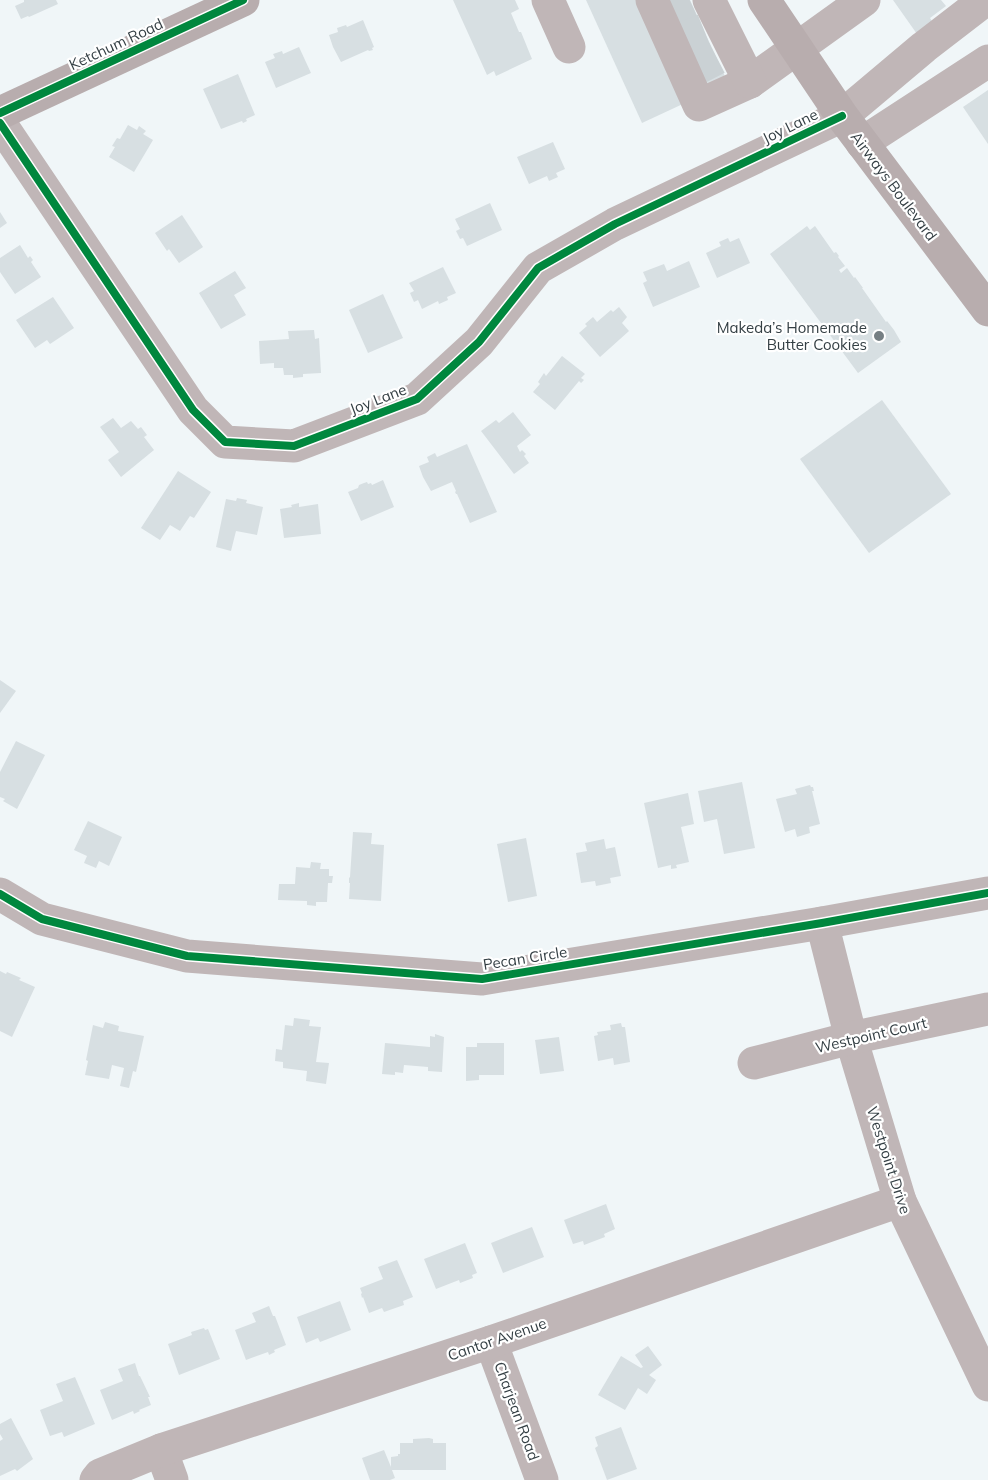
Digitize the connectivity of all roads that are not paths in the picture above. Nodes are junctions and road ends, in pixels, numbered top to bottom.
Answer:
1 (243, 0) edge
2 (548, 0) edge
3 (764, 0) edge
4 (864, 0) edge
5 (968, 0) edge
6 (985, 0) edge
7 (691, 30) edge
8 (569, 47) dead end
9 (924, 47) junction
10 (795, 48) junction
11 (988, 61) edge
12 (750, 82) junction
13 (0, 113) edge
14 (842, 116) junction
15 (0, 123) edge
16 (862, 143) junction
17 (988, 310) edge
18 (988, 893) edge
19 (0, 894) edge
20 (822, 923) junction
21 (988, 1009) edge
22 (851, 1038) junction
23 (754, 1063) dead end
24 (900, 1201) junction
25 (491, 1342) junction
26 (988, 1385) edge
27 (167, 1465) edge
28 (96, 1480) edge
29 (542, 1480) edge

1 - 13 main road, Ketchum Road
2 - 8 street
3 - 10 main road, Airways Boulevard
4 - 10 street
5 - 9 street
6 - 9 street
7 - 12 street
7 - 12 street
9 - 14 street, Joy Lane
10 - 12 street
10 - 14 main road, Airways Boulevard
11 - 16 street
14 - 15 street, Joy Lane
14 - 16 main road, Airways Boulevard
16 - 17 main road, Airways Boulevard
18 - 20 street, Pecan Circle
19 - 20 street, Pecan Circle
20 - 22 street, Westpoint Drive
21 - 22 street, Westpoint Court
22 - 23 street, Westpoint Court
22 - 24 street, Westpoint Drive
24 - 25 street, Cantor Avenue
24 - 26 street, Westpoint Drive
25 - 27 street, Cantor Avenue
25 - 29 street, Charjean Road
27 - 28 street, Cantor Avenue

